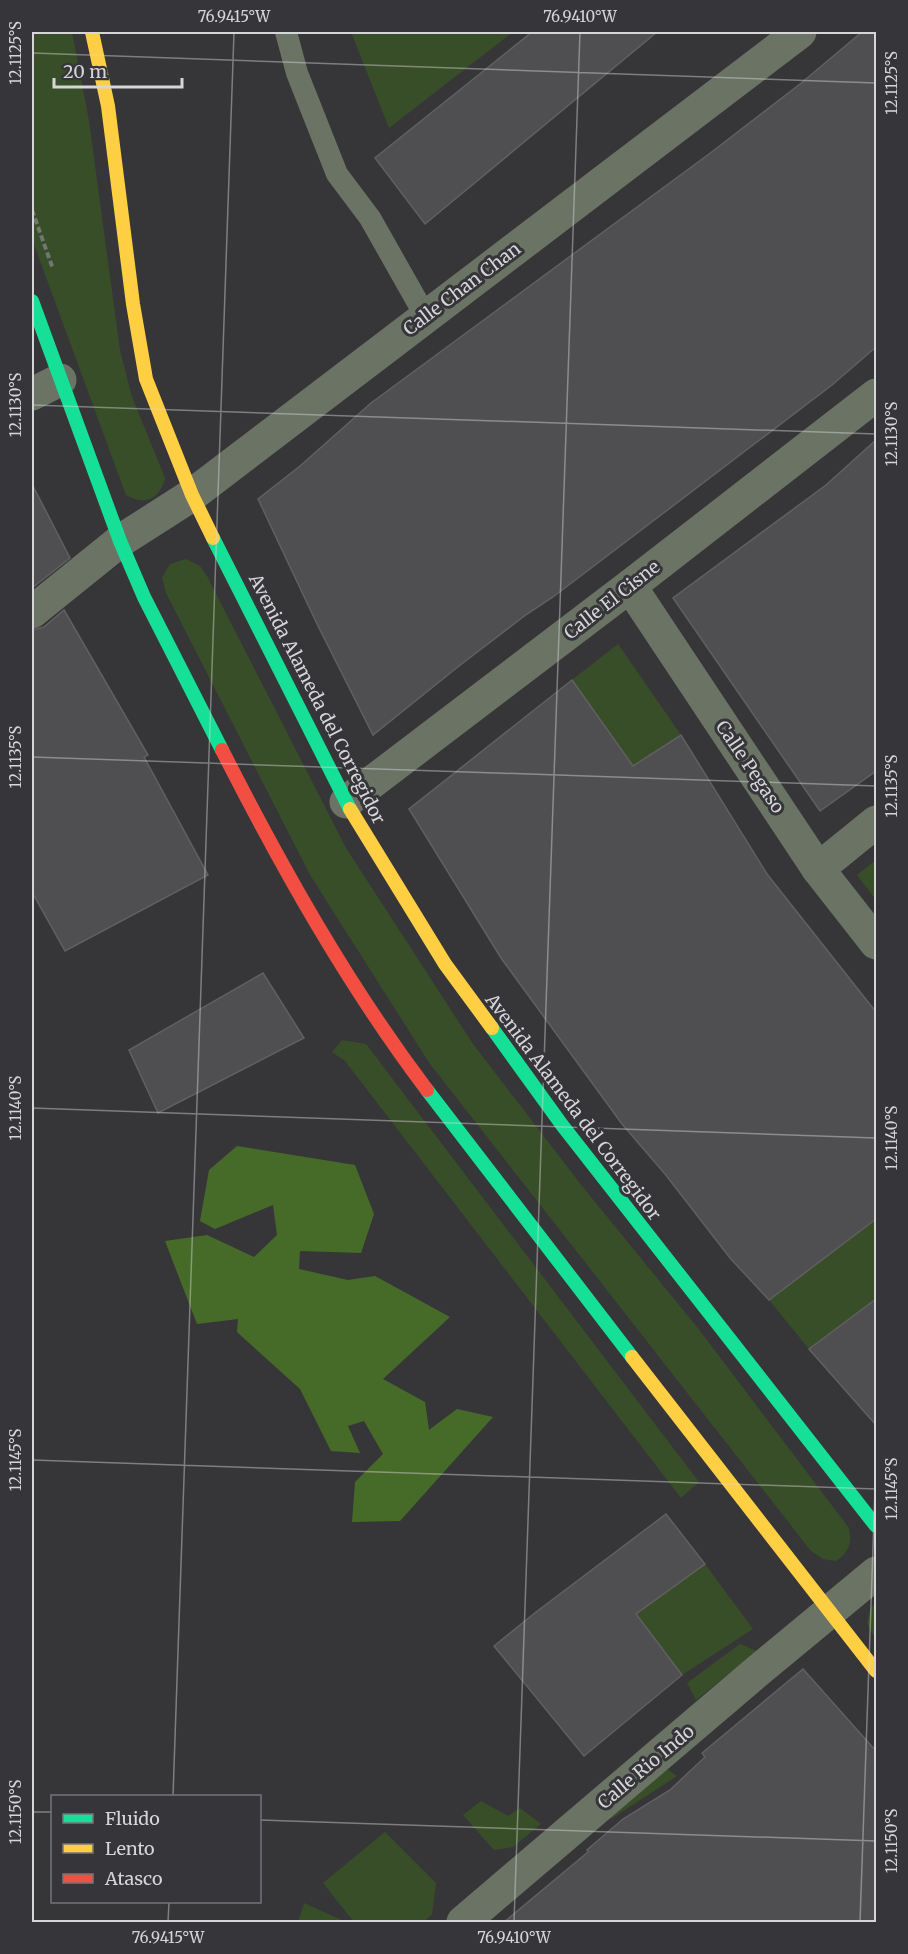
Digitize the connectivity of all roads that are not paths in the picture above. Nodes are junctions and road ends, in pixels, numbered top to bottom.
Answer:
1 (92, 32) edge
2 (286, 32) edge
3 (800, 32) edge
4 (32, 301) edge
5 (426, 317) junction
6 (46, 387) edge
7 (876, 395) edge
8 (192, 495) junction
9 (120, 541) junction
10 (630, 586) junction
11 (32, 612) edge
12 (346, 802) junction
13 (876, 822) edge
14 (818, 869) junction
15 (876, 943) edge
16 (876, 1526) edge
17 (876, 1573) edge
18 (830, 1612) junction
19 (876, 1671) edge
20 (463, 1923) edge

1 - 8 main road, Avenida Alameda del Corregidor
2 - 5 lane
3 - 5 street, Calle Chan Chan
4 - 6 main road
5 - 8 street, Calle Chan Chan
6 - 9 main road
7 - 10 street, Calle El Cisne
8 - 9 street, Calle Chan Chan
8 - 12 main road, Avenida Alameda del Corregidor
9 - 11 street, Calle Chan Chan
9 - 18 main road
10 - 12 street, Calle El Cisne
10 - 14 street, Calle Pegaso
12 - 16 main road, Avenida Alameda del Corregidor
13 - 14 street
14 - 15 street, Calle Pegaso
17 - 18 street, Calle Rio Indo
18 - 19 main road
18 - 20 street, Calle Rio Indo

